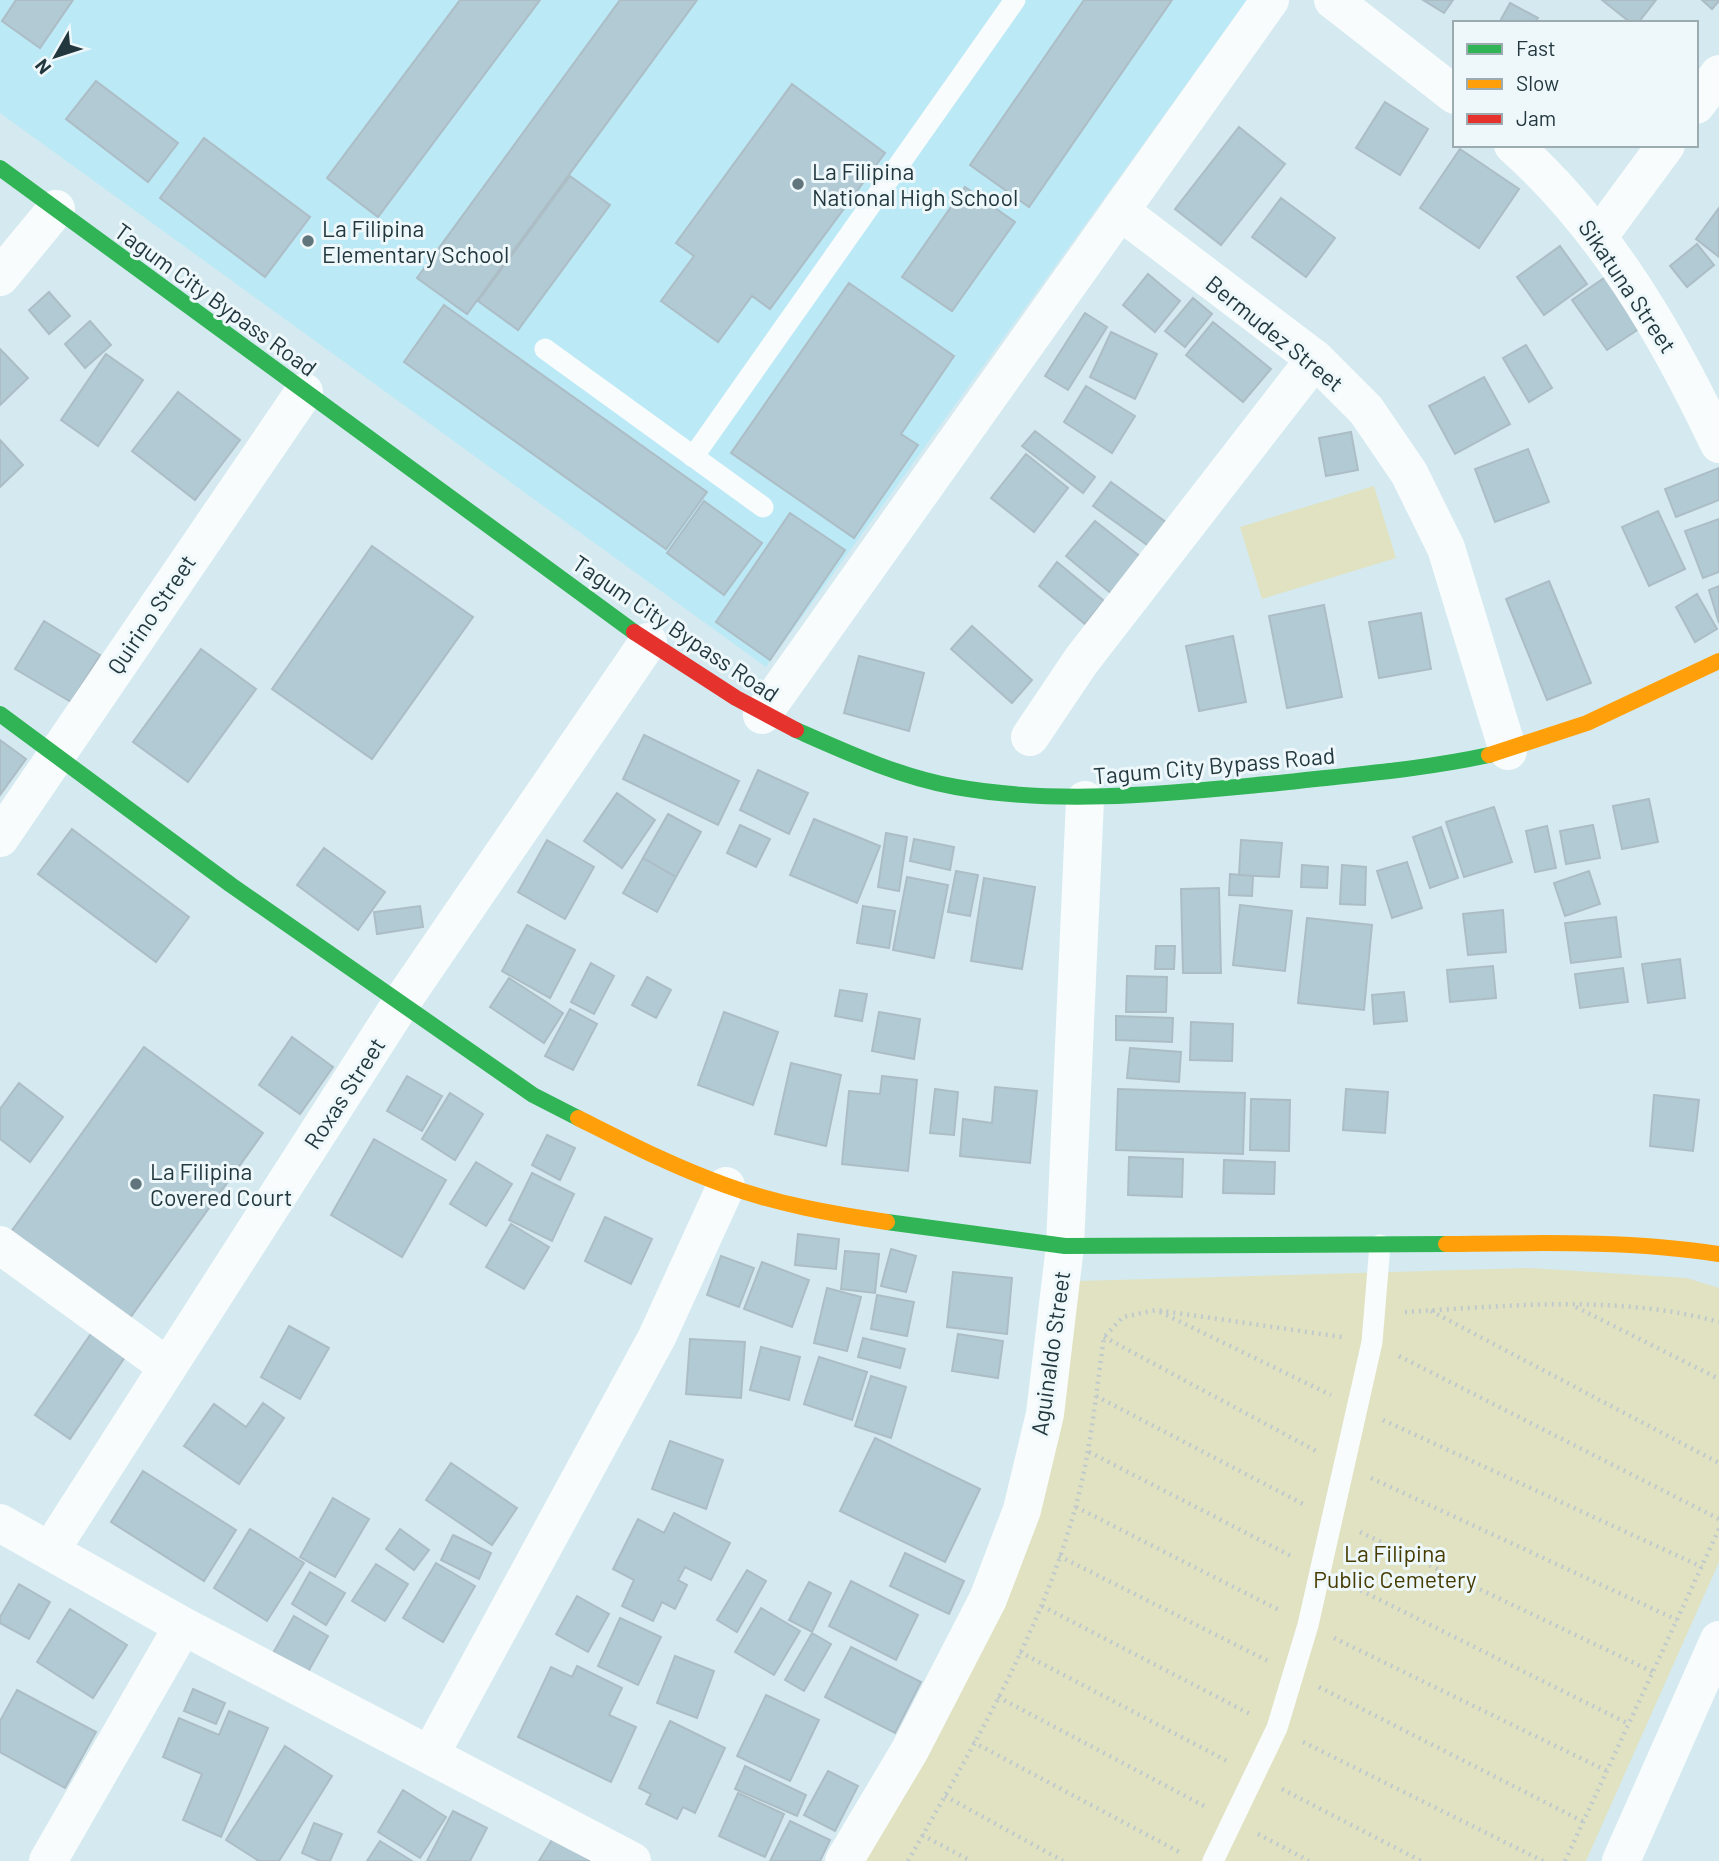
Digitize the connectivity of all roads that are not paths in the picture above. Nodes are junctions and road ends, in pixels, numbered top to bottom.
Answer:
1 (1015, 0) edge
2 (1270, 0) edge
3 (1333, 0) edge
4 (1719, 74) edge
5 (1453, 93) edge
6 (1698, 102) edge
7 (1515, 147) edge
8 (1665, 147) edge
9 (0, 169) edge
10 (55, 209) junction
11 (1120, 212) junction
12 (1599, 236) junction
13 (0, 277) edge
14 (545, 349) dead end
15 (1315, 359) junction
16 (304, 392) junction
17 (1719, 444) edge
18 (693, 457) junction
19 (763, 507) dead end
20 (648, 642) junction
21 (1719, 661) edge
22 (0, 713) edge
23 (762, 715) junction
24 (1030, 737) dead end
25 (1508, 751) junction
26 (56, 753) junction
27 (1085, 800) junction
28 (0, 838) edge
29 (401, 1003) junction
30 (726, 1186) junction
31 (0, 1245) edge
32 (1380, 1245) junction
33 (1065, 1247) junction
34 (1719, 1254) edge
35 (168, 1367) junction
36 (0, 1523) edge
37 (50, 1551) junction
38 (183, 1626) junction
39 (1719, 1640) edge
40 (430, 1755) junction
41 (48, 1861) edge
42 (632, 1861) edge
43 (844, 1861) edge
44 (1213, 1861) edge
45 (1621, 1861) edge

1 - 18 lane
2 - 11 street
3 - 5 street
4 - 6 street
7 - 12 street, Sikatuna Street
8 - 12 street
9 - 10 main road, Tagum City Bypass Road
10 - 13 street
10 - 16 main road, Tagum City Bypass Road
11 - 15 street, Bermudez Street
11 - 23 street
12 - 17 street, Sikatuna Street
14 - 18 lane
15 - 24 street
15 - 25 street, Bermudez Street
16 - 20 main road, Tagum City Bypass Road
16 - 26 street, Quirino Street
18 - 19 lane
20 - 23 main road, Tagum City Bypass Road
20 - 29 street, Roxas Street
21 - 25 main road, Tagum City Bypass Road
22 - 26 main road
23 - 27 main road, Tagum City Bypass Road
25 - 27 main road, Tagum City Bypass Road
26 - 28 street, Quirino Street
26 - 29 main road
27 - 33 street, Aguinaldo Street
29 - 30 main road
29 - 35 street, Roxas Street
30 - 33 main road
30 - 40 street
31 - 35 street
32 - 33 main road
32 - 34 main road
32 - 44 lane
33 - 43 street, Aguinaldo Street
35 - 37 street, Roxas Street
36 - 37 street
37 - 38 street
38 - 40 street
38 - 41 street
39 - 45 street
40 - 42 street

